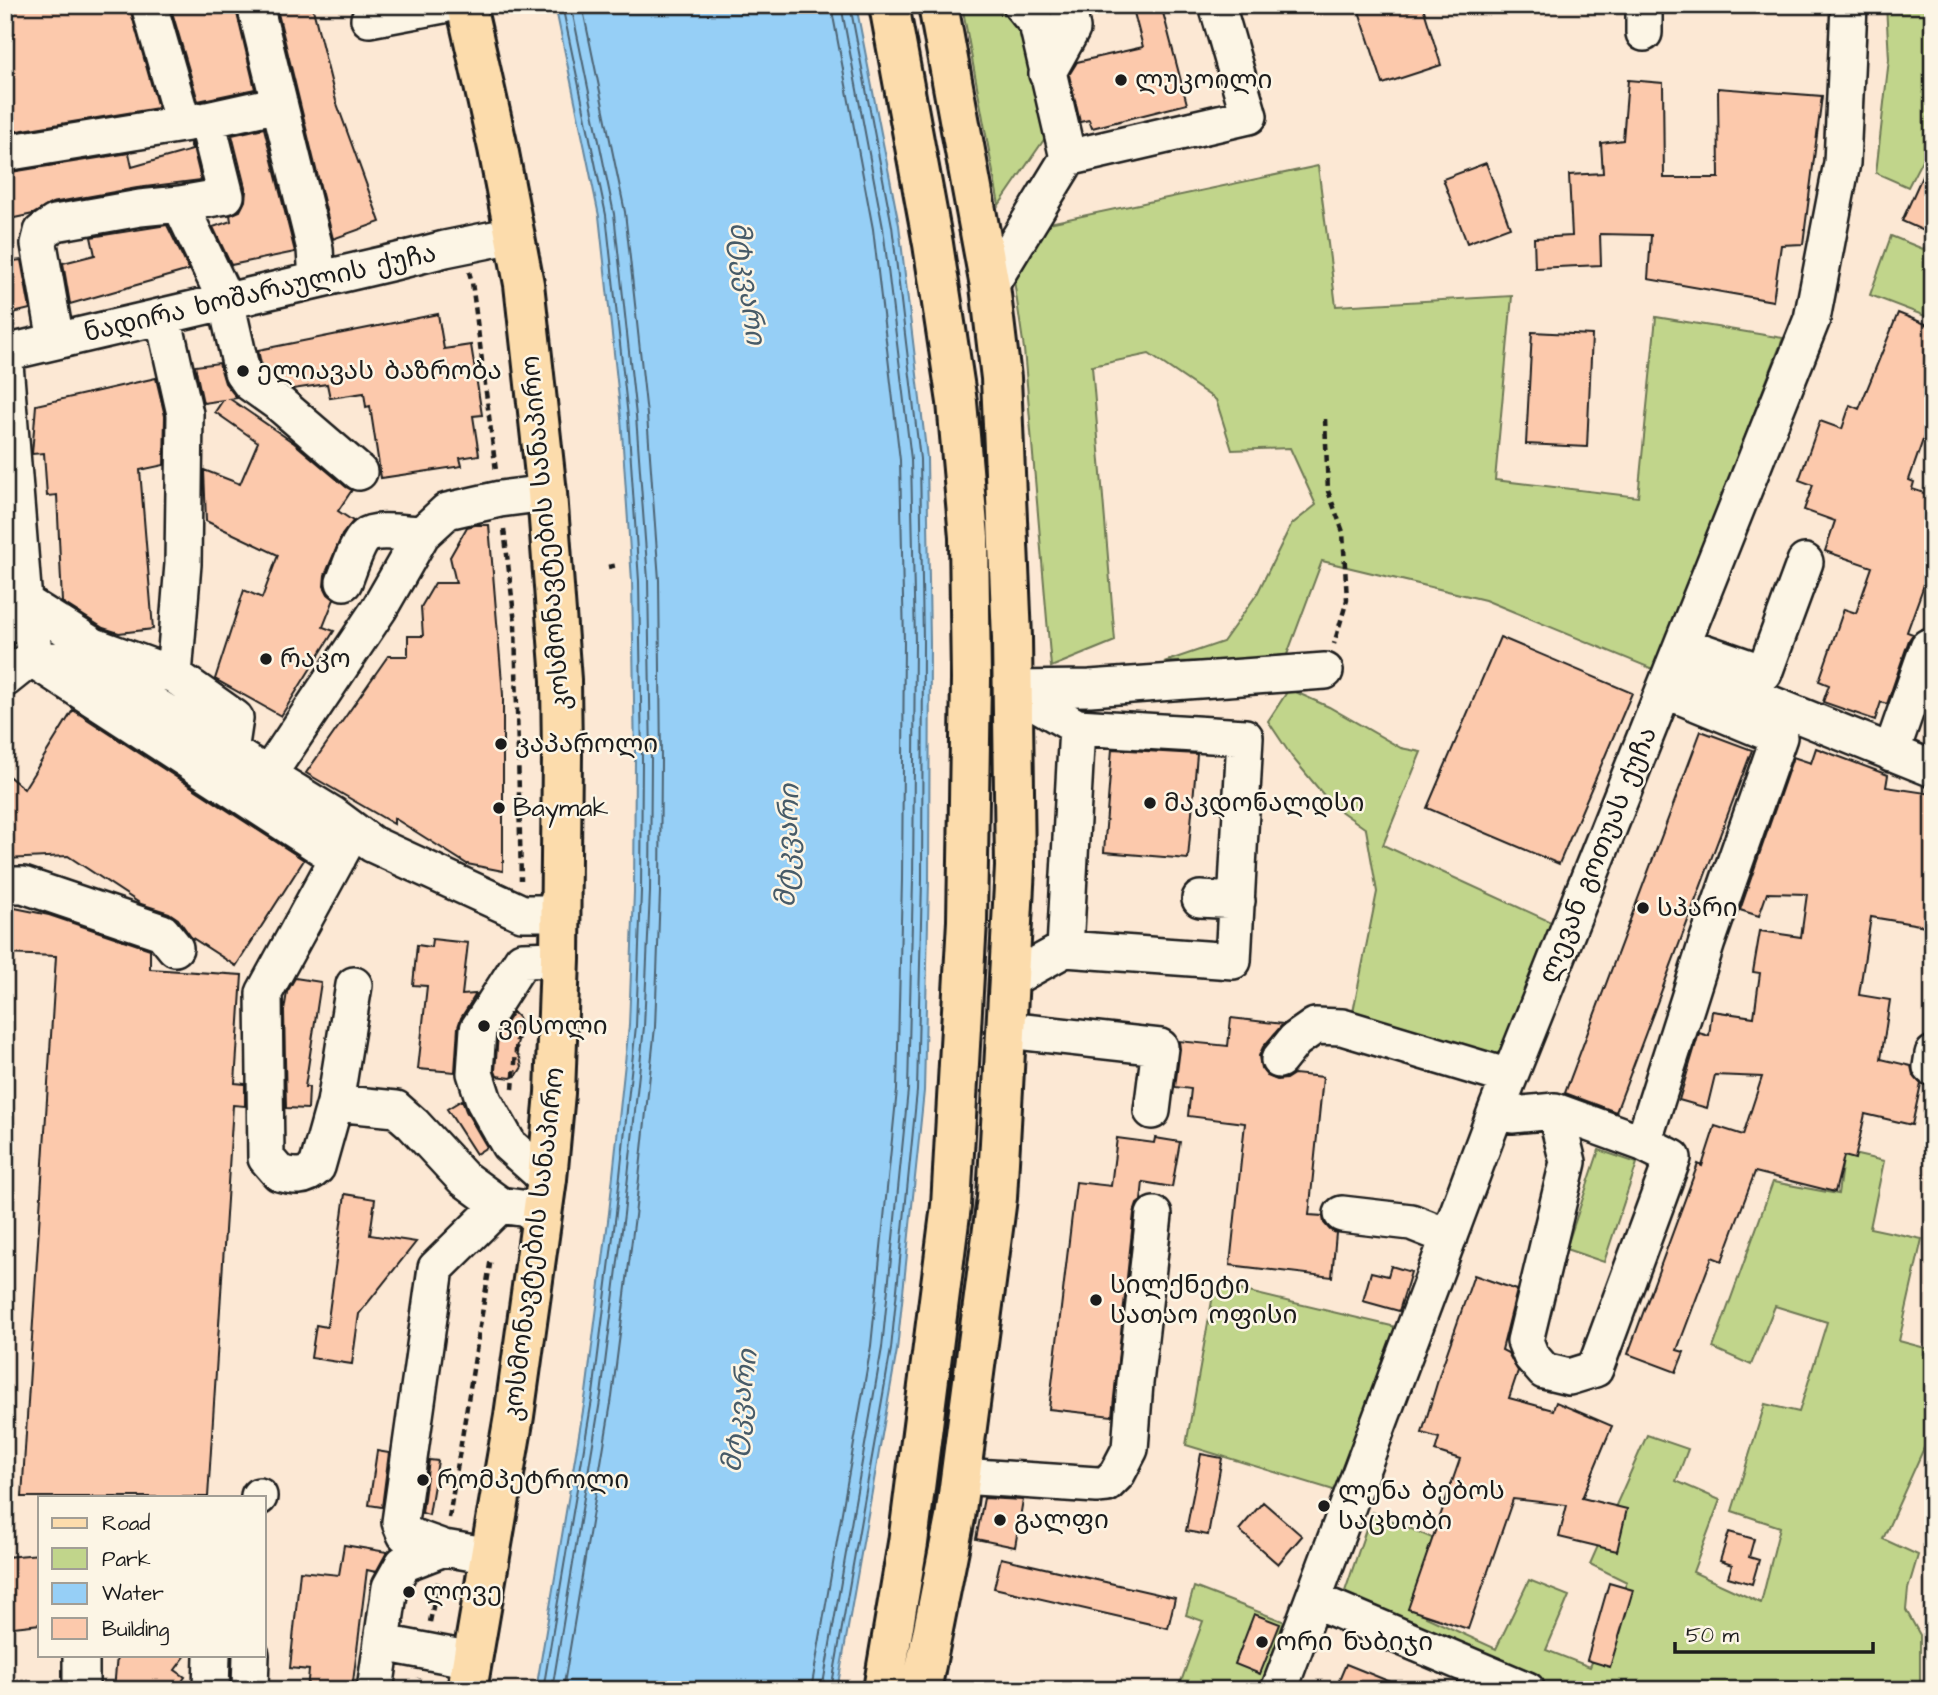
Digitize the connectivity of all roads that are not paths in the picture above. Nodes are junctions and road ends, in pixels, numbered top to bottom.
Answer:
1 (149, 5) edge
2 (255, 5) edge
3 (443, 5) edge
4 (466, 5) edge
5 (889, 5) edge
6 (937, 5) edge
7 (1021, 5) edge
8 (1068, 5) edge
9 (1217, 5) edge
10 (1849, 5) edge
11 (369, 19) dead end
12 (1047, 74) junction
13 (279, 104) junction
14 (195, 122) junction
15 (5, 153) edge
16 (1068, 158) junction
17 (180, 204) junction
18 (514, 235) junction
19 (317, 280) junction
20 (990, 286) junction
21 (226, 301) junction
22 (163, 316) junction
23 (56, 341) junction
24 (5, 353) edge
25 (5, 364) edge
26 (359, 472) dead end
27 (547, 493) junction
28 (422, 534) junction
29 (1805, 562) dead end
30 (13, 566) edge
31 (344, 582) dead end
32 (15, 615) edge
33 (1928, 646) dead end
34 (37, 662) junction
35 (1677, 668) junction
36 (1325, 671) road end
37 (174, 675) junction
38 (5, 679) edge
39 (1012, 689) junction
40 (1077, 727) junction
41 (230, 752) junction
42 (1891, 753) junction
43 (1933, 769) edge
44 (268, 775) junction
45 (345, 844) junction
46 (5, 885) edge
47 (1200, 899) dead end
48 (1237, 901) junction
49 (561, 913) junction
50 (175, 948) dead end
51 (1065, 949) junction
52 (560, 959) junction
53 (1009, 980) junction
54 (354, 985) dead end
55 (1006, 1030) junction
56 (1279, 1060) dead end
57 (1503, 1093) junction
58 (335, 1103) junction
59 (1152, 1111) dead end
60 (1555, 1111) junction
61 (1643, 1143) junction
62 (545, 1195) junction
63 (500, 1205) junction
64 (1342, 1214) dead end
65 (1154, 1215) dead end
66 (1449, 1237) junction
67 (960, 1476) junction
68 (444, 1548) junction
69 (491, 1556) junction
70 (1314, 1600) junction
71 (383, 1643) junction
72 (81, 1656) edge
73 (212, 1656) edge
74 (251, 1656) edge
75 (470, 1675) edge
76 (1466, 1677) edge
77 (81, 1690) edge
78 (211, 1690) edge
79 (250, 1690) edge
80 (375, 1690) edge
81 (883, 1690) edge
82 (921, 1690) edge
83 (1279, 1690) edge
84 (1526, 1690) edge

1 - 14 street
2 - 13 street
3 - 11 street
4 - 18 main road, კოსმონავტების სანაპირო
5 - 81 main road
6 - 20 main road
7 - 12 street
8 - 12 street
9 - 16 street
10 - 35 street, ლევან გოთუას ქუჩა
12 - 16 street
13 - 14 street
13 - 19 street
14 - 15 street
14 - 17 street
16 - 20 street
17 - 21 street
17 - 23 street
18 - 19 street, ნადირა ხოშარაულის ქუჩა
18 - 27 main road, კოსმონავტების სანაპირო
19 - 21 street, ნადირა ხოშარაულის ქუჩა
20 - 39 main road
21 - 22 street, ნადირა ხოშარაულის ქუჩა
21 - 26 street
22 - 23 street, ნადირა ხოშარაულის ქუჩა
22 - 37 street
23 - 24 street, ნადირა ხოშარაულის ქუჩა
25 - 30 street
27 - 28 street
27 - 49 main road, კოსმონავტების სანაპირო
28 - 31 street
28 - 44 street
29 - 35 street
30 - 32 street
32 - 34 street
32 - 37 street
33 - 42 street
34 - 38 street
34 - 41 street
34 - 45 street
35 - 42 street
35 - 57 street, ლევან გოთუას ქუჩა
35 - 61 street
36 - 39 street
37 - 41 street
39 - 40 street
39 - 53 main road
40 - 48 street
40 - 51 street
41 - 44 street
42 - 43 street
44 - 45 street
45 - 49 street
45 - 58 street
46 - 50 street
47 - 48 street
48 - 51 street
49 - 52 main road, კოსმონავტების სანაპირო
51 - 53 street
52 - 62 main road, კოსმონავტების სანაპირო
52 - 62 street
53 - 55 main road
54 - 58 street
55 - 59 street
55 - 67 main road
56 - 57 street
57 - 60 street
57 - 66 street, ლევან გოთუას ქუჩა
58 - 63 street
60 - 61 street
60 - 61 street
62 - 63 street
62 - 69 main road, კოსმონავტების სანაპირო
63 - 68 street
64 - 66 street
65 - 67 street
66 - 70 street, ლევან გოთუას ქუჩა
67 - 82 main road
68 - 69 street
68 - 71 street
69 - 75 main road, კოსმონავტების სანაპირო
70 - 76 street
70 - 83 street, ლევან გოთუას ქუჩა
71 - 75 street
71 - 80 street
72 - 77 street
73 - 78 street
74 - 79 street
76 - 84 street

